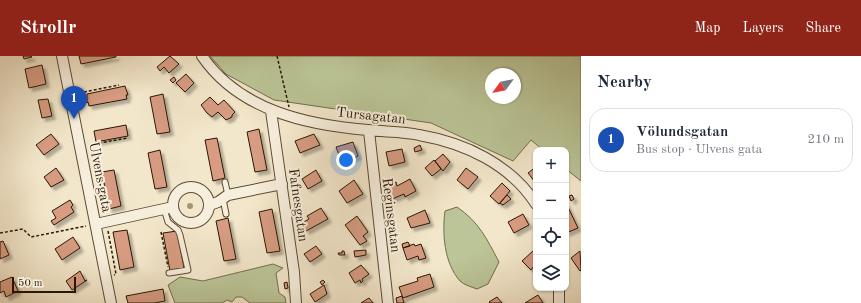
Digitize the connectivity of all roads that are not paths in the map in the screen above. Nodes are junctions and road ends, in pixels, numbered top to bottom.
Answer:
1 (62, 56) edge
2 (202, 56) edge
3 (271, 111) junction
4 (369, 130) junction
5 (225, 182) dead end
6 (282, 184) junction
7 (225, 197) junction
8 (533, 201) edge
9 (210, 205) junction
10 (168, 208) junction
11 (226, 214) dead end
12 (96, 224) junction
13 (169, 273) road end
14 (559, 291) edge
15 (111, 303) edge
16 (296, 303) edge
17 (388, 303) edge
18 (559, 303) edge

1 - 12 street, Ulvens gata
2 - 3 street, Tursagatan
3 - 4 street, Tursagatan
3 - 6 street, Fafnesgatan
4 - 8 street, Tursagatan
4 - 17 street, Reginsgatan
5 - 7 lane
6 - 7 street
6 - 16 street, Fafnesgatan
7 - 9 street
7 - 11 lane
9 - 10 street
9 - 10 street
10 - 12 street
10 - 13 lane
12 - 15 street, Ulvens gata
14 - 18 street

